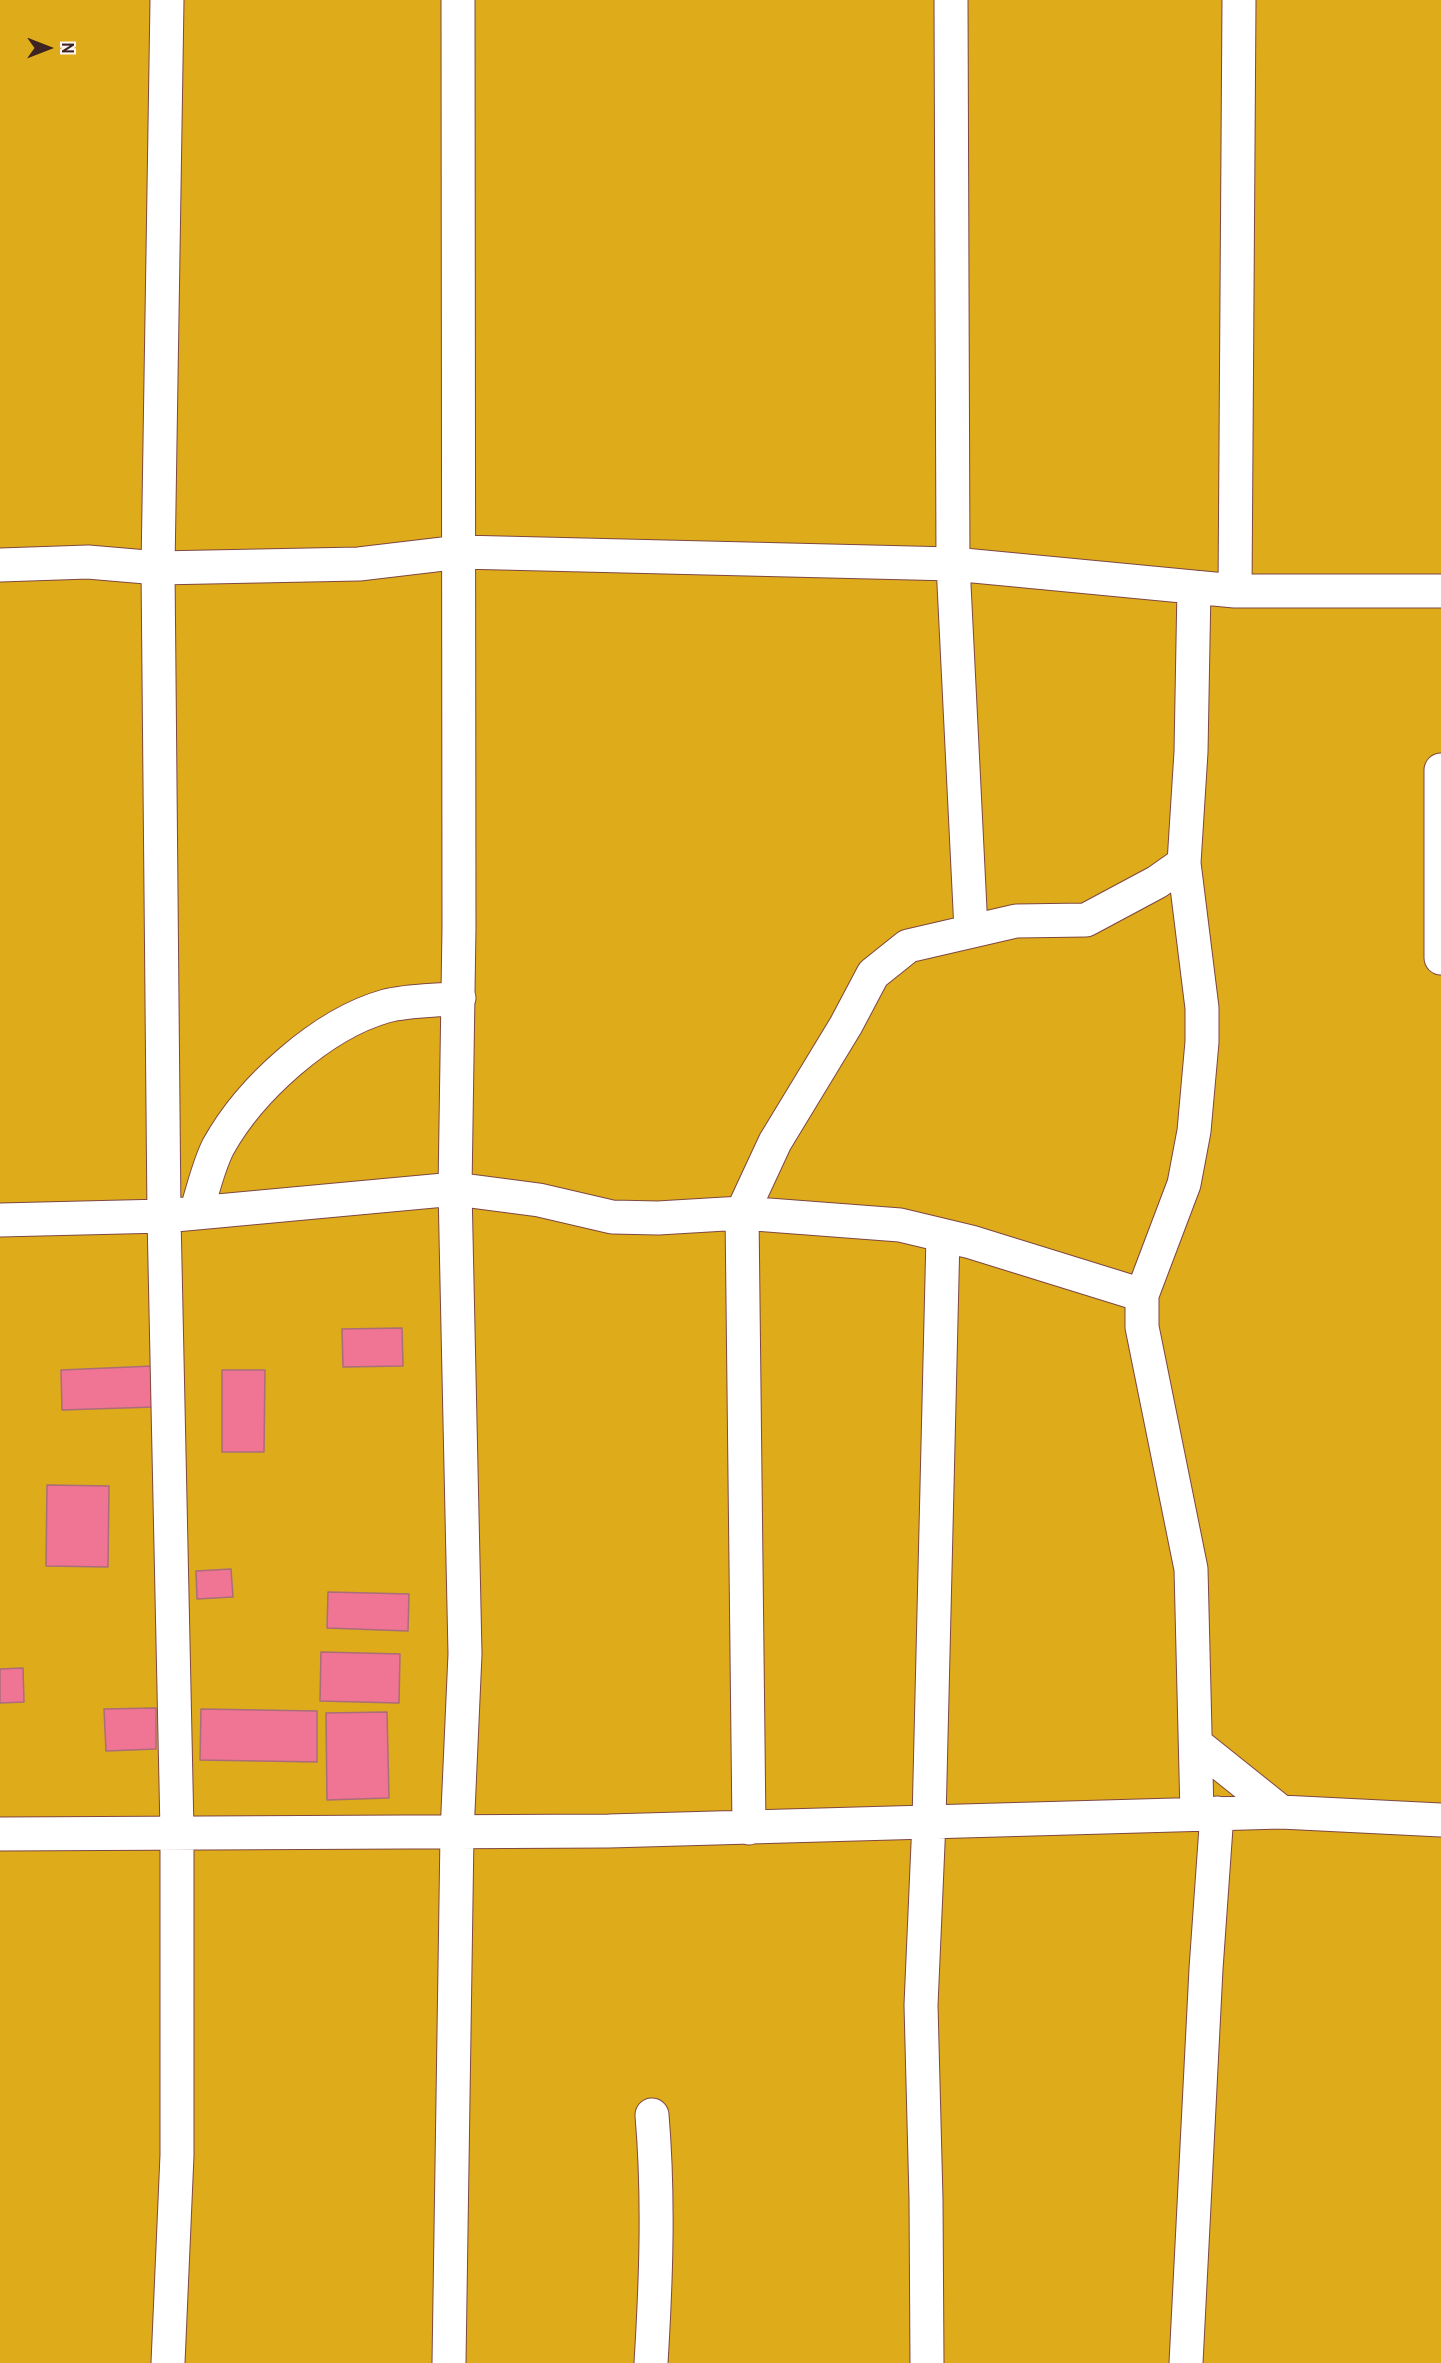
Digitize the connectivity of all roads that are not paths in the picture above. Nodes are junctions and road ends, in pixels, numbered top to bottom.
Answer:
1 (167, 0) edge
2 (458, 0) edge
3 (951, 0) edge
4 (1239, 0) edge
5 (460, 552) junction
6 (953, 564) junction
7 (0, 565) edge
8 (158, 568) junction
9 (1194, 587) junction
10 (1235, 591) junction
11 (1441, 591) edge
12 (1441, 770) edge
13 (1184, 863) junction
14 (971, 930) junction
15 (1441, 957) edge
16 (459, 998) junction
17 (455, 1189) junction
18 (196, 1212) junction
19 (741, 1213) junction
20 (164, 1216) junction
21 (0, 1220) edge
22 (943, 1236) junction
23 (1143, 1295) junction
24 (1196, 1744) junction
25 (1281, 1812) junction
26 (1207, 1814) junction
27 (1441, 1820) edge
28 (929, 1821) junction
29 (749, 1828) junction
30 (177, 1831) junction
31 (457, 1833) junction
32 (0, 1834) edge
33 (652, 2115) dead end
34 (168, 2363) edge
35 (449, 2363) edge
36 (651, 2363) edge
37 (927, 2363) edge
38 (1186, 2363) edge

1 - 8 street
2 - 5 street
3 - 6 street
4 - 10 street
5 - 6 street
5 - 8 street
5 - 16 street
6 - 9 street
6 - 14 street
7 - 8 street
8 - 20 street
9 - 10 street
9 - 13 street
10 - 11 street
12 - 15 street
13 - 14 street
13 - 23 street
14 - 19 street
16 - 17 street
16 - 18 street
17 - 18 street
17 - 19 street
17 - 31 street
18 - 20 street
19 - 22 street
19 - 29 street
20 - 21 street
20 - 30 street
22 - 23 street
22 - 28 street
23 - 24 street
24 - 25 street
24 - 26 street
25 - 26 street
25 - 27 street
26 - 28 street
26 - 38 street
28 - 29 street
28 - 37 street
29 - 31 street
30 - 31 street
30 - 32 street
30 - 34 street
31 - 35 street
33 - 36 street

